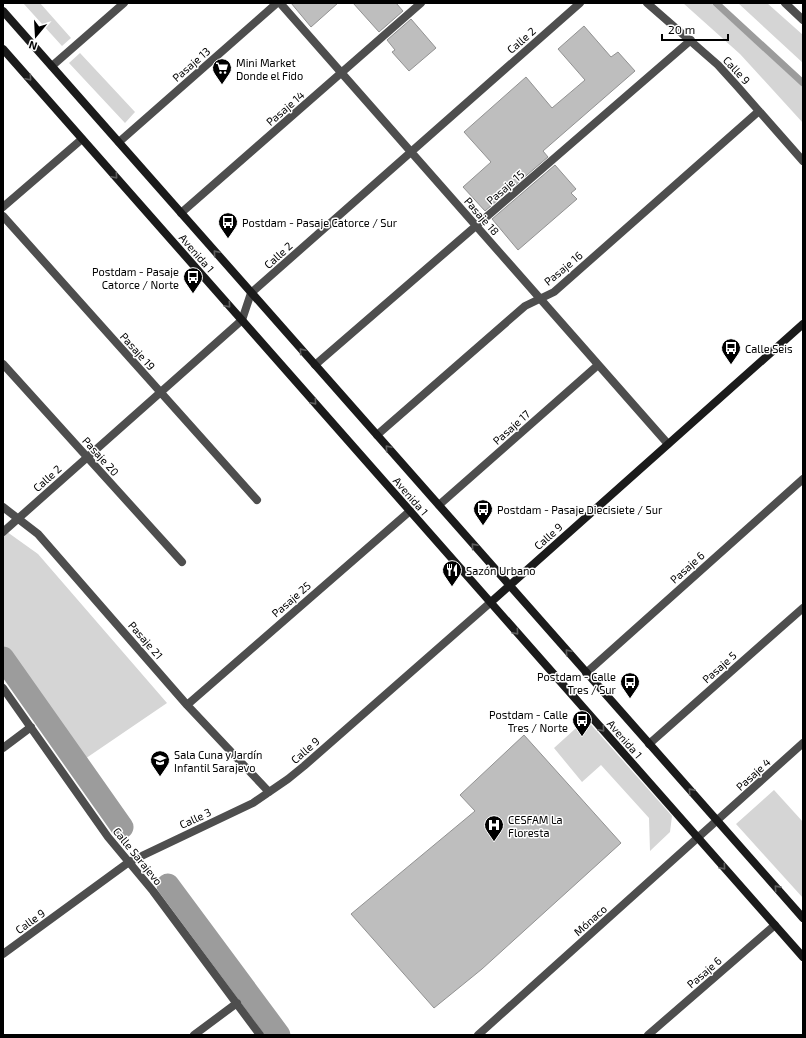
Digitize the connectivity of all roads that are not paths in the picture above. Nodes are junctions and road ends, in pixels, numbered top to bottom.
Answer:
1 (124, 3) edge
2 (278, 3) edge
3 (421, 3) edge
4 (580, 3) edge
5 (647, 3) edge
6 (785, 3) edge
7 (3, 11) edge
8 (803, 20) edge
9 (691, 40) junction
10 (3, 49) edge
11 (52, 66) junction
12 (341, 73) junction
13 (759, 112) junction
14 (82, 139) junction
15 (119, 142) junction
16 (410, 152) junction
17 (803, 161) edge
18 (3, 207) edge
19 (181, 213) junction
20 (3, 216) edge
21 (476, 226) junction
22 (251, 293) junction
23 (539, 299) junction
24 (242, 320) junction
25 (803, 324) edge
26 (3, 364) edge
27 (315, 365) junction
28 (598, 365) junction
29 (161, 392) junction
30 (377, 435) junction
31 (668, 444) junction
32 (87, 457) junction
33 (803, 479) edge
34 (258, 500) dead end
35 (439, 505) junction
36 (3, 507) edge
37 (410, 511) junction
38 (18, 518) junction
39 (3, 532) edge
40 (182, 562) dead end
41 (510, 585) junction
42 (491, 602) junction
43 (803, 608) edge
44 (586, 673) junction
45 (3, 688) edge
46 (187, 705) junction
47 (31, 728) junction
48 (803, 743) edge
49 (649, 744) junction
50 (3, 748) edge
51 (269, 792) junction
52 (717, 820) junction
53 (698, 837) junction
54 (129, 862) junction
55 (803, 918) edge
56 (774, 925) junction
57 (3, 954) edge
58 (803, 957) edge
59 (237, 1003) junction
60 (194, 1035) edge
61 (260, 1035) edge
62 (478, 1035) edge
63 (648, 1035) edge

1 - 11 street
2 - 12 street, Pasaje 18
2 - 15 street, Pasaje 13
3 - 12 street, Pasaje 14
4 - 16 street, Calle 2
5 - 9 street, Calle 9
6 - 8 street
7 - 11 street, Avenida 1
9 - 13 street, Calle 9
9 - 21 street, Pasaje 15
10 -> 14 street, Avenida 1
11 - 15 street, Avenida 1
12 - 16 street, Pasaje 18
12 - 19 street, Pasaje 14
13 - 17 street, Calle 9
13 - 23 street, Pasaje 16
14 - 18 street
14 -> 24 street, Avenida 1
15 - 19 street, Avenida 1
16 - 21 street, Pasaje 18
16 - 22 street, Calle 2
22 -> 19 street, Avenida 1
20 - 29 street, Pasaje 19
21 - 23 street, Pasaje 18
21 - 27 street, Pasaje 15
22 - 24 street, Calle 2
27 -> 22 street, Avenida 1
23 - 28 street, Pasaje 18
23 - 30 street, Pasaje 16
24 - 29 street, Calle 2
24 -> 37 street, Avenida 1
25 - 31 street, Calle 9
26 - 32 street, Pasaje 20
27 - 30 street, Avenida 1
28 - 31 street, Pasaje 18
28 - 35 street, Pasaje 17
29 - 32 street, Calle 2
29 - 34 street, Pasaje 19
35 -> 30 street, Avenida 1
31 - 41 street, Calle 9
32 - 38 street, Calle 2
32 - 40 street, Pasaje 20
33 - 44 street, Pasaje 6
41 -> 35 street, Avenida 1
36 - 38 street, Pasaje 21
37 - 42 street, Avenida 1
37 - 46 street, Pasaje 25
38 - 39 street, Calle 2
38 - 46 street, Pasaje 21
41 - 42 street, Calle 9
44 -> 41 street, Avenida 1
42 - 51 street, Calle 9
42 -> 53 street, Avenida 1
43 - 49 street, Pasaje 5
44 - 49 street, Avenida 1
45 - 47 street, Calle Sarajevo
46 - 51 street, Pasaje 21
47 - 50 street
47 - 54 street, Calle Sarajevo
48 - 52 street, Pasaje 4
52 -> 49 street, Avenida 1
51 - 54 street, Calle 3
52 - 53 street, Mónaco
55 -> 52 street, Avenida 1
53 -> 56 street, Avenida 1
53 - 62 street, Mónaco
54 - 57 street, Calle 9
54 - 59 street, Calle Sarajevo
56 - 58 street, Avenida 1
56 - 63 street, Pasaje 6
59 - 60 street
59 - 61 street, Calle Sarajevo

